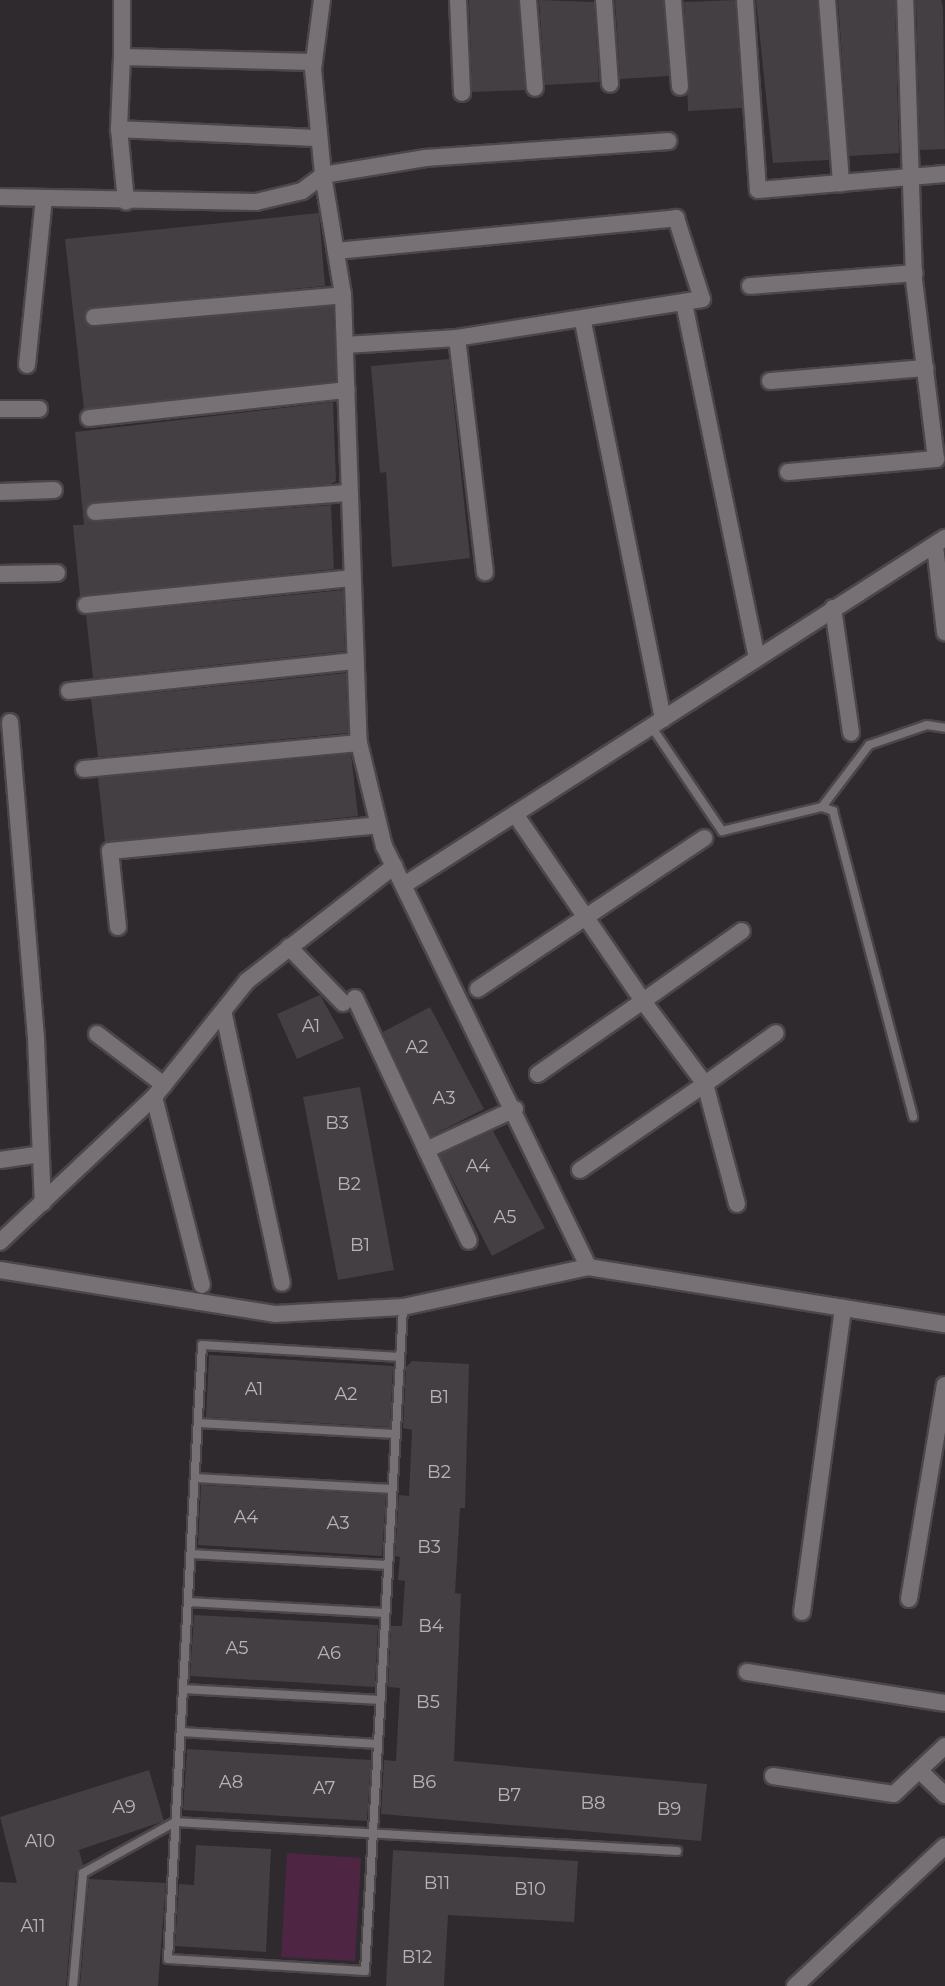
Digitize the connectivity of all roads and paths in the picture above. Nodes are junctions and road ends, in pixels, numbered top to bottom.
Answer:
1 (122, 0) edge
2 (322, 0) edge
3 (458, 0) edge
4 (528, 0) edge
5 (604, 0) edge
6 (673, 0) edge
7 (745, 0) edge
8 (827, 0) edge
9 (905, 0) edge
10 (122, 57) junction
11 (314, 62) junction
12 (610, 84) dead end
13 (535, 88) dead end
14 (680, 88) dead end
15 (462, 93) dead end
16 (119, 129) junction
17 (319, 138) junction
18 (668, 141) dead end
19 (945, 174) edge
20 (323, 175) junction
21 (915, 177) junction
22 (841, 183) junction
23 (0, 197) edge
24 (44, 199) junction
25 (125, 202) junction
26 (336, 251) junction
27 (914, 273) junction
28 (750, 286) dead end
29 (343, 295) junction
30 (684, 303) junction
31 (94, 317) dead end
32 (583, 322) junction
33 (457, 338) junction
34 (345, 345) junction
35 (27, 365) dead end
36 (925, 368) junction
37 (771, 380) dead end
38 (346, 390) junction
39 (0, 409) edge
40 (38, 409) dead end
41 (89, 418) dead end
42 (788, 472) dead end
43 (54, 490) dead end
44 (0, 492) edge
45 (349, 493) junction
46 (95, 512) dead end
47 (940, 542) edge
48 (485, 572) dead end
49 (57, 573) dead end
50 (0, 574) edge
51 (353, 579) junction
52 (86, 605) dead end
53 (833, 608) junction
54 (945, 632) edge
55 (756, 655) junction
56 (355, 661) junction
57 (69, 691) dead end
58 (10, 722) dead end
59 (657, 722) junction
60 (945, 728) edge
61 (851, 733) dead end
62 (359, 743) junction
63 (84, 769) dead end
64 (821, 807) junction
65 (515, 814) junction
66 (378, 825) junction
67 (704, 838) dead end
68 (394, 866) junction
69 (404, 886) junction
70 (585, 916) junction
71 (118, 927) dead end
72 (742, 930) dead end
73 (289, 947) junction
74 (478, 989) dead end
75 (643, 1000) junction
76 (224, 1015) junction
77 (776, 1033) dead end
78 (97, 1034) dead end
79 (538, 1074) dead end
80 (705, 1084) junction
81 (159, 1091) junction
82 (515, 1109) junction
83 (913, 1117) dead end
84 (426, 1150) junction
85 (41, 1154) junction
86 (0, 1160) edge
87 (580, 1170) dead end
88 (43, 1203) junction
89 (737, 1204) dead end
90 (469, 1241) dead end
91 (0, 1242) edge
92 (588, 1267) junction
93 (0, 1270) edge
94 (282, 1283) dead end
95 (202, 1285) dead end
96 (403, 1307) junction
97 (843, 1308) junction
98 (945, 1324) edge
99 (400, 1357) junction
100 (945, 1385) edge
101 (198, 1423) junction
102 (396, 1434) junction
103 (195, 1478) junction
104 (392, 1489) junction
105 (191, 1554) junction
106 (388, 1565) junction
107 (909, 1600) dead end
108 (188, 1602) junction
109 (802, 1612) dead end
110 (386, 1613) junction
111 (747, 1672) dead end
112 (183, 1689) junction
113 (381, 1700) junction
114 (945, 1703) edge
115 (181, 1732) junction
116 (378, 1744) junction
117 (945, 1746) edge
118 (920, 1771) junction
119 (773, 1776) dead end
120 (945, 1796) edge
121 (176, 1822) junction
122 (373, 1833) junction
123 (945, 1846) edge
124 (677, 1851) dead end
125 (73, 1986) edge
126 (795, 1986) edge

1 - 10 street
2 - 11 street
3 - 15 street
4 - 13 street
5 - 12 street
6 - 14 street
7 - 22 street
8 - 22 street
9 - 21 street
10 - 11 street
10 - 16 street
11 - 17 street
16 - 17 street
16 - 25 street
17 - 20 street
18 - 20 street
19 - 21 street
20 - 25 street
20 - 26 street
21 - 22 street
21 - 27 street
23 - 24 street
24 - 25 street
24 - 35 street
26 - 29 street
26 - 30 street
27 - 28 street
27 - 36 street
29 - 31 street
29 - 34 street
30 - 32 street
30 - 55 street
32 - 33 street
32 - 59 street
33 - 34 street
33 - 48 street
34 - 38 street
36 - 37 street
36 - 42 street
38 - 41 street
38 - 45 street
39 - 40 street
43 - 44 street
45 - 46 street
45 - 51 street
47 - 53 street
47 - 54 street
49 - 50 street
51 - 52 street
51 - 56 street
53 - 55 street
53 - 61 street
55 - 59 street
56 - 57 street
56 - 62 street
58 - 85 street
59 - 64 lane
59 - 65 street
60 - 64 lane
62 - 63 street
62 - 66 street
64 - 83 lane
65 - 69 street
65 - 70 street
66 - 68 street
66 - 71 street
67 - 70 street
68 - 69 street
68 - 73 street
69 - 82 street
70 - 74 street
70 - 75 street
72 - 75 street
73 - 76 street
73 - 84 street
75 - 79 street
75 - 80 street
76 - 81 street
76 - 94 street
77 - 80 street
78 - 81 street
80 - 87 street
80 - 89 street
81 - 88 street
81 - 95 street
82 - 84 street
82 - 92 street
84 - 90 street
85 - 86 street
85 - 88 street
88 - 91 street
92 - 96 street
92 - 97 street
93 - 96 street
96 - 99 lane
97 - 98 street
97 - 109 street
99 - 101 lane
99 - 102 lane
100 - 107 street
101 - 102 lane
101 - 103 lane
102 - 104 lane
103 - 104 lane
103 - 105 lane
104 - 106 lane
105 - 106 lane
105 - 108 lane
106 - 110 lane
108 - 110 lane
108 - 112 lane
110 - 113 lane
111 - 114 street
112 - 113 lane
112 - 115 lane
113 - 116 lane
115 - 116 lane
115 - 121 lane
116 - 122 lane
117 - 118 street
118 - 119 street
118 - 120 street
121 - 122 lane
121 - 122 lane
121 - 125 lane
122 - 124 lane
123 - 126 street

